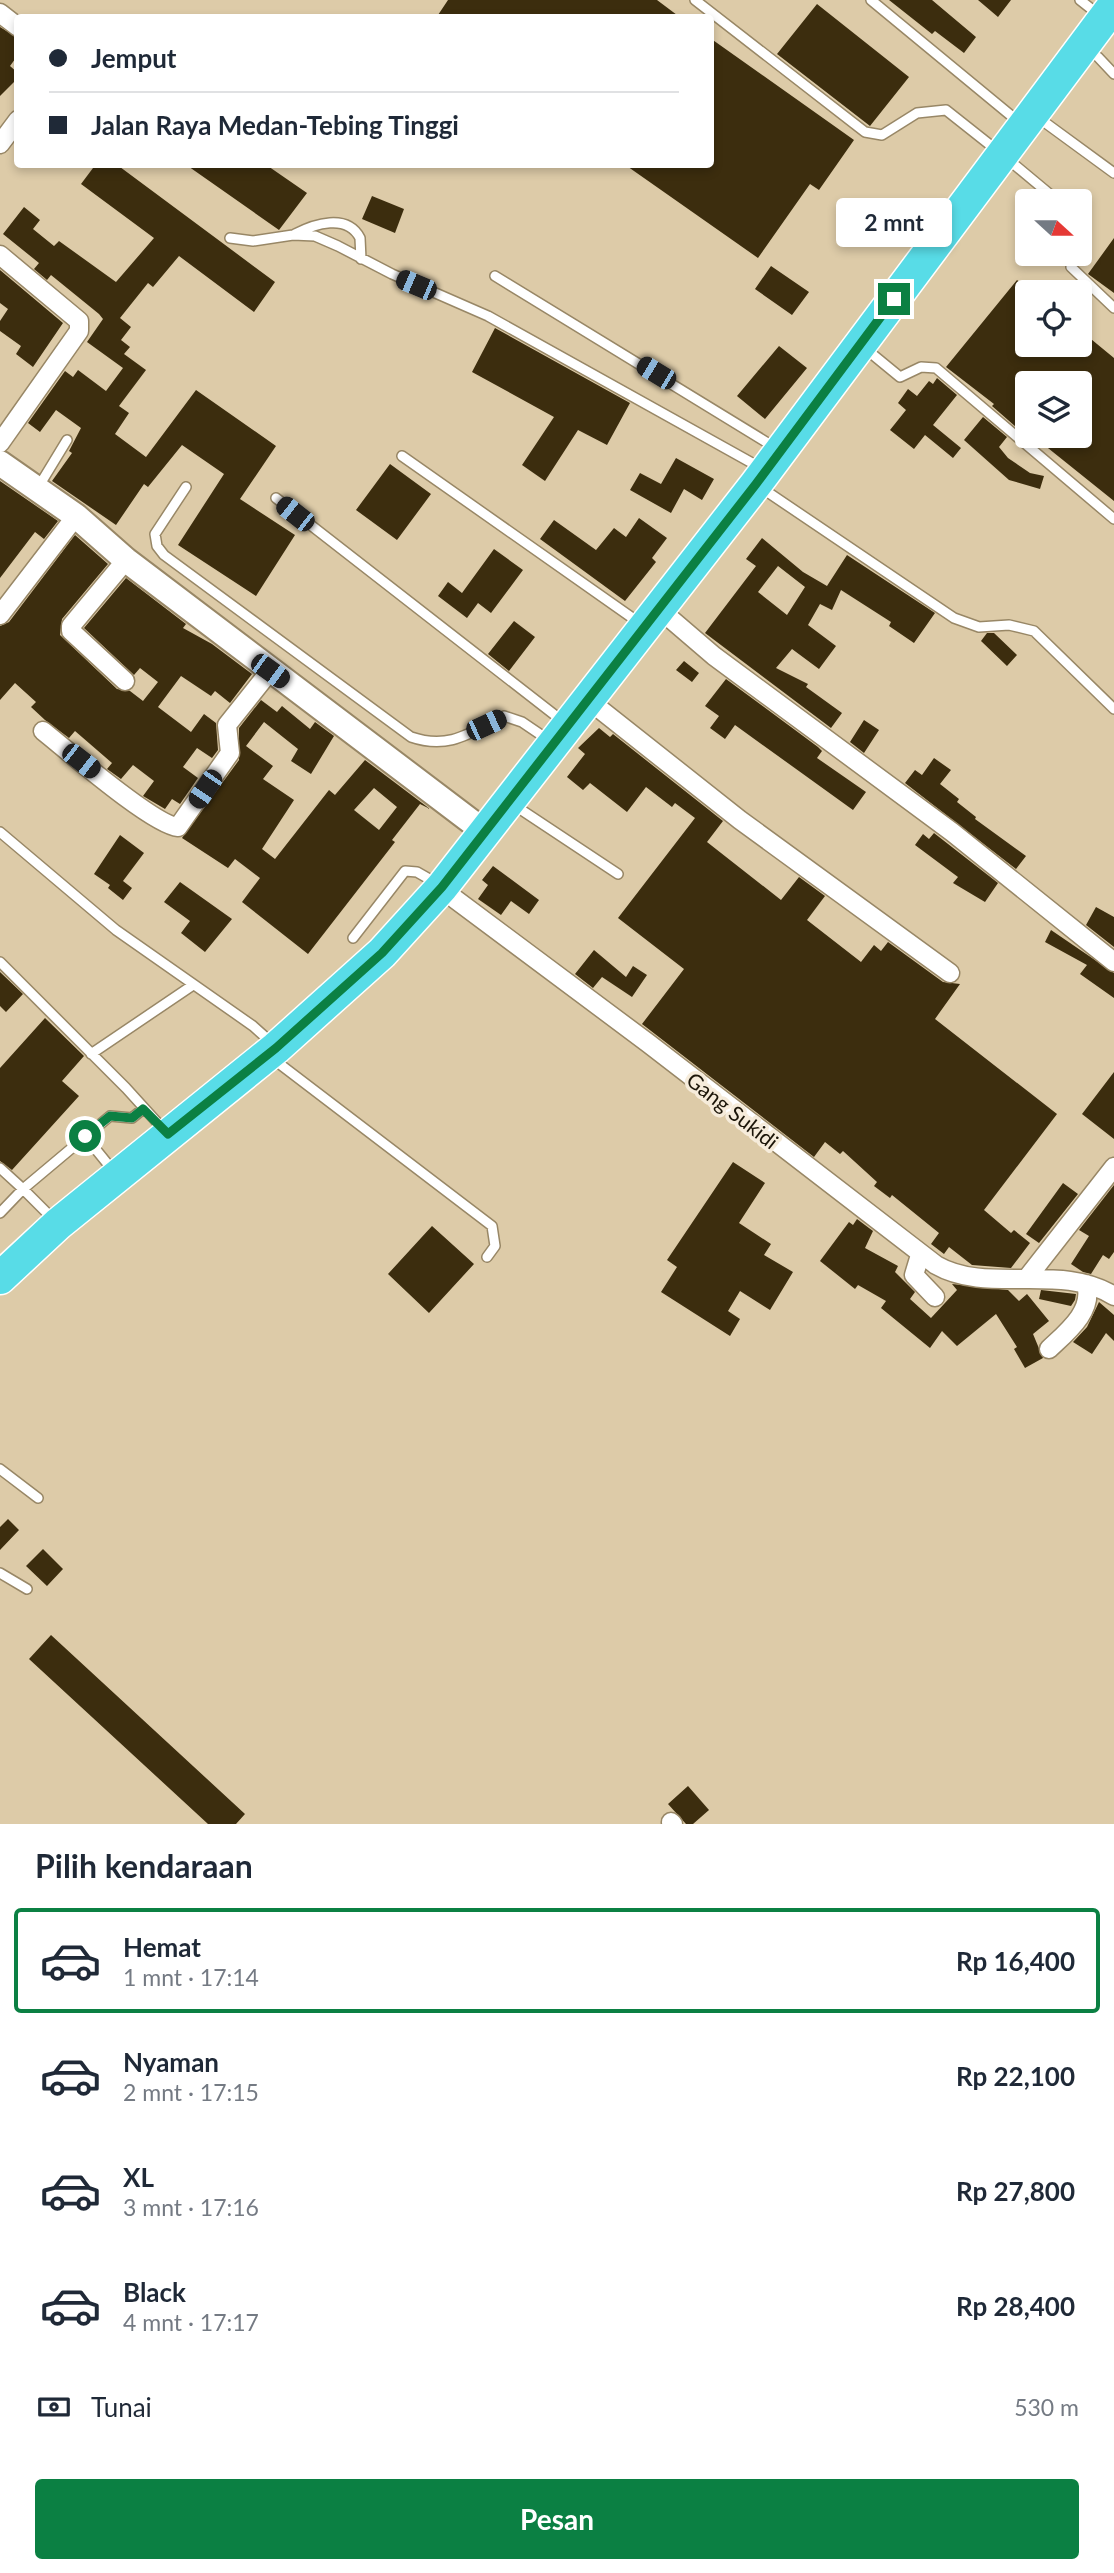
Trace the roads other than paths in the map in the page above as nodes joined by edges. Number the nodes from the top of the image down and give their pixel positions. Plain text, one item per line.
1 (695, 0) edge
2 (870, 0) edge
3 (0, 13) edge
4 (713, 14) edge
5 (714, 15) edge
6 (14, 24) edge
7 (1104, 32) edge
8 (14, 125) edge
9 (1035, 125) junction
10 (0, 144) edge
11 (1010, 160) junction
12 (1114, 173) edge
13 (1044, 189) edge
14 (293, 235) junction
15 (230, 238) dead end
16 (0, 255) edge
17 (361, 259) junction
18 (1071, 266) edge
19 (495, 276) dead end
20 (1114, 308) edge
21 (872, 354) junction
22 (67, 440) dead end
23 (0, 443) edge
24 (402, 456) dead end
25 (0, 463) edge
26 (772, 472) junction
27 (186, 487) dead end
28 (38, 488) junction
29 (276, 498) dead end
30 (76, 516) junction
31 (1114, 519) edge
32 (126, 560) junction
33 (0, 615) edge
34 (659, 624) junction
35 (270, 671) junction
36 (125, 681) dead end
37 (1114, 709) edge
38 (601, 710) junction
39 (43, 731) dead end
40 (562, 736) junction
41 (523, 811) junction
42 (0, 832) edge
43 (485, 832) junction
44 (618, 874) dead end
45 (449, 893) junction
46 (353, 938) dead end
47 (0, 962) edge
48 (1114, 962) edge
49 (950, 973) dead end
50 (193, 985) junction
51 (91, 1054) junction
52 (279, 1057) junction
53 (143, 1109) junction
54 (168, 1134) junction
55 (85, 1136) junction
56 (1114, 1167) edge
57 (0, 1168) edge
58 (118, 1176) junction
59 (23, 1189) junction
60 (0, 1213) edge
61 (58, 1224) junction
62 (920, 1255) junction
63 (487, 1256) dead end
64 (0, 1278) edge
65 (1027, 1278) junction
66 (1086, 1284) junction
67 (1114, 1296) edge
68 (935, 1297) dead end
69 (0, 1301) edge
70 (1049, 1349) dead end
71 (0, 1469) edge
72 (38, 1498) dead end
73 (0, 1573) edge
74 (27, 1589) dead end

1 - 4 lane
2 - 9 lane
3 - 6 street
5 - 11 lane
7 - 9 highway
8 - 10 street
9 - 11 highway
9 - 12 lane
11 - 13 lane
11 - 21 highway
11 - 26 highway
14 - 15 lane
14 - 17 lane
14 - 17 lane
16 - 23 street
17 - 26 lane
18 - 20 lane
19 - 26 lane
21 - 26 highway
21 - 31 lane
22 - 28 lane
24 - 34 lane
25 - 28 street
26 - 34 highway
26 - 37 lane
27 - 40 lane
28 - 30 street
29 - 40 lane
30 - 32 street
30 - 33 street
32 - 35 street
32 - 36 street
34 - 38 highway
34 - 40 highway
34 - 48 street
35 - 39 street
35 - 43 street
38 - 41 highway
38 - 49 street
40 - 43 highway
41 - 44 lane
41 - 45 highway
42 - 50 lane
43 - 45 highway
45 - 46 lane
45 - 52 highway
45 - 62 street, Gang Sukidi
47 - 51 lane
50 - 51 lane
50 - 52 lane
51 - 53 lane
52 - 54 highway
52 - 63 lane
52 - 69 highway
53 - 54 lane
53 - 55 lane
54 - 58 highway
55 - 58 lane
55 - 59 lane
56 - 65 street
57 - 59 lane
58 - 61 highway
59 - 60 lane
59 - 61 lane
61 - 64 highway
62 - 65 street, Gang Sukidi
62 - 68 street
65 - 66 street, Gang Sukidi
66 - 67 street, Gang Sukidi
66 - 70 street
71 - 72 lane
73 - 74 lane

